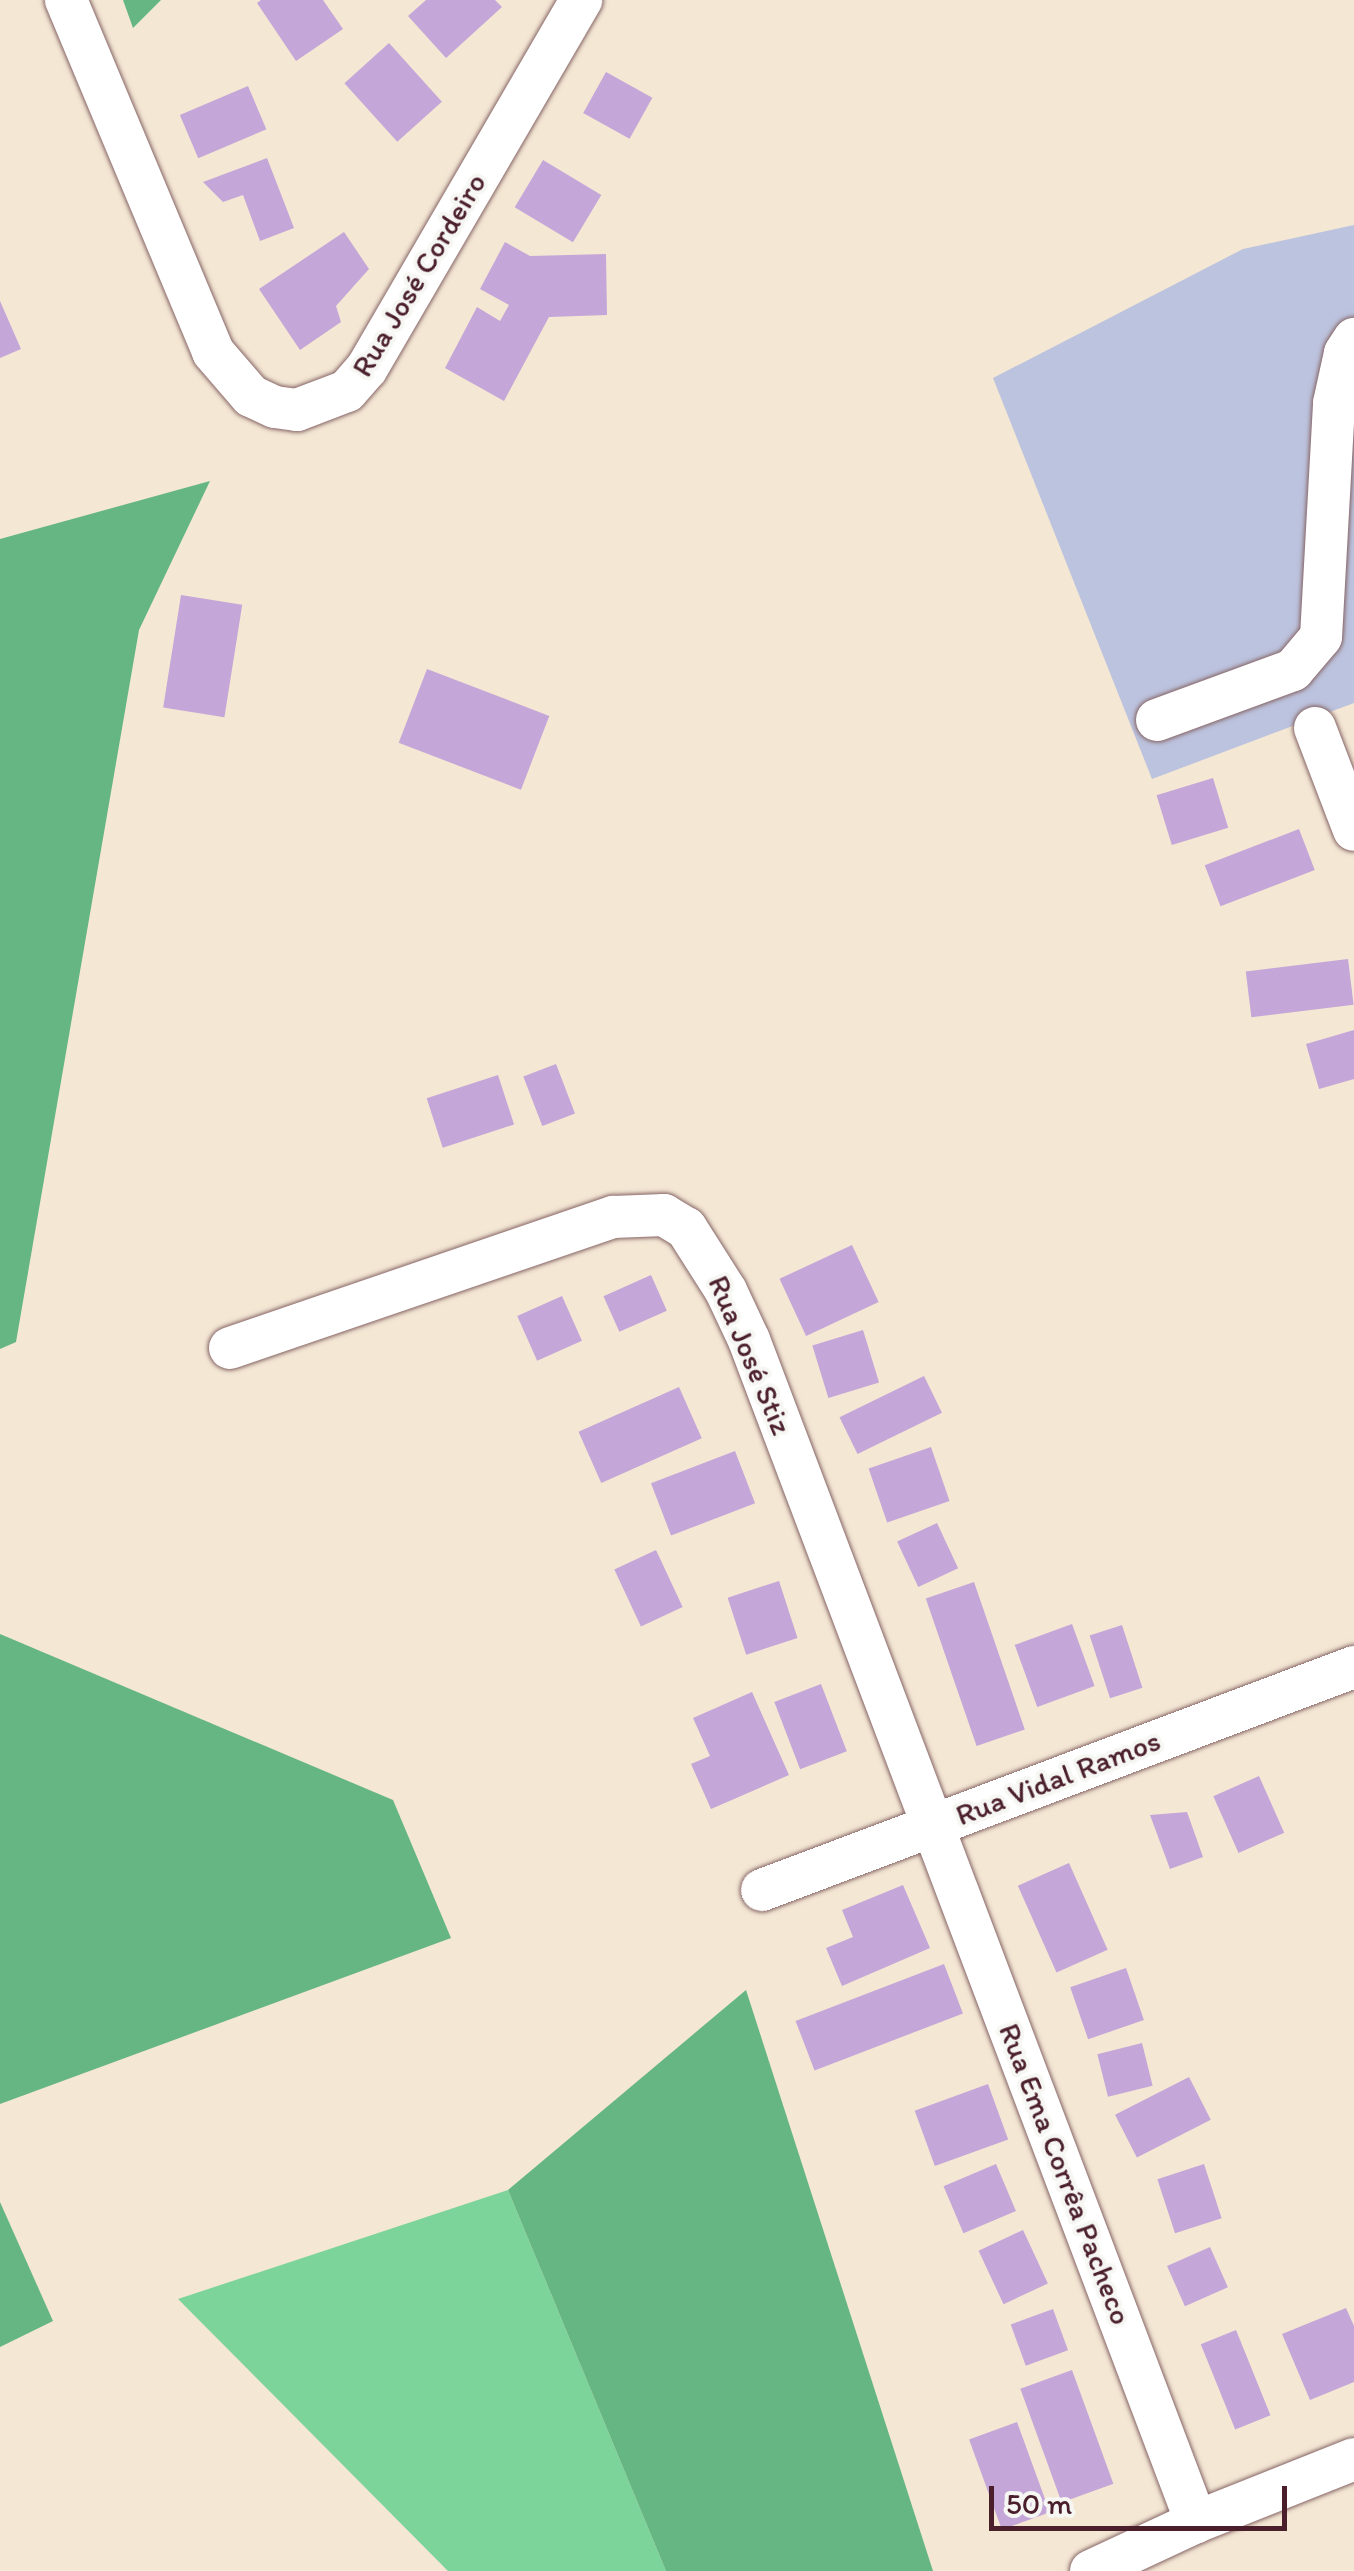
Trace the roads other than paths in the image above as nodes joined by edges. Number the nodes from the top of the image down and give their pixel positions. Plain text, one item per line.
1 (66, 0) edge
2 (580, 0) edge
3 (1354, 339) edge
4 (1157, 720) dead end
5 (1314, 728) dead end
6 (1354, 830) edge
7 (230, 1348) dead end
8 (1354, 1667) edge
9 (933, 1825) junction
10 (762, 1890) dead end
11 (1354, 2459) edge
12 (1196, 2522) junction
13 (1091, 2571) edge

1 - 2 street, Rua José Cordeiro
3 - 4 street
5 - 6 street
7 - 9 street, Rua José Stiz
8 - 9 street, Rua Vidal Ramos
9 - 10 street, Rua Vidal Ramos
9 - 12 street, Rua Ema Corrêa Pacheco
11 - 12 street
12 - 13 street

